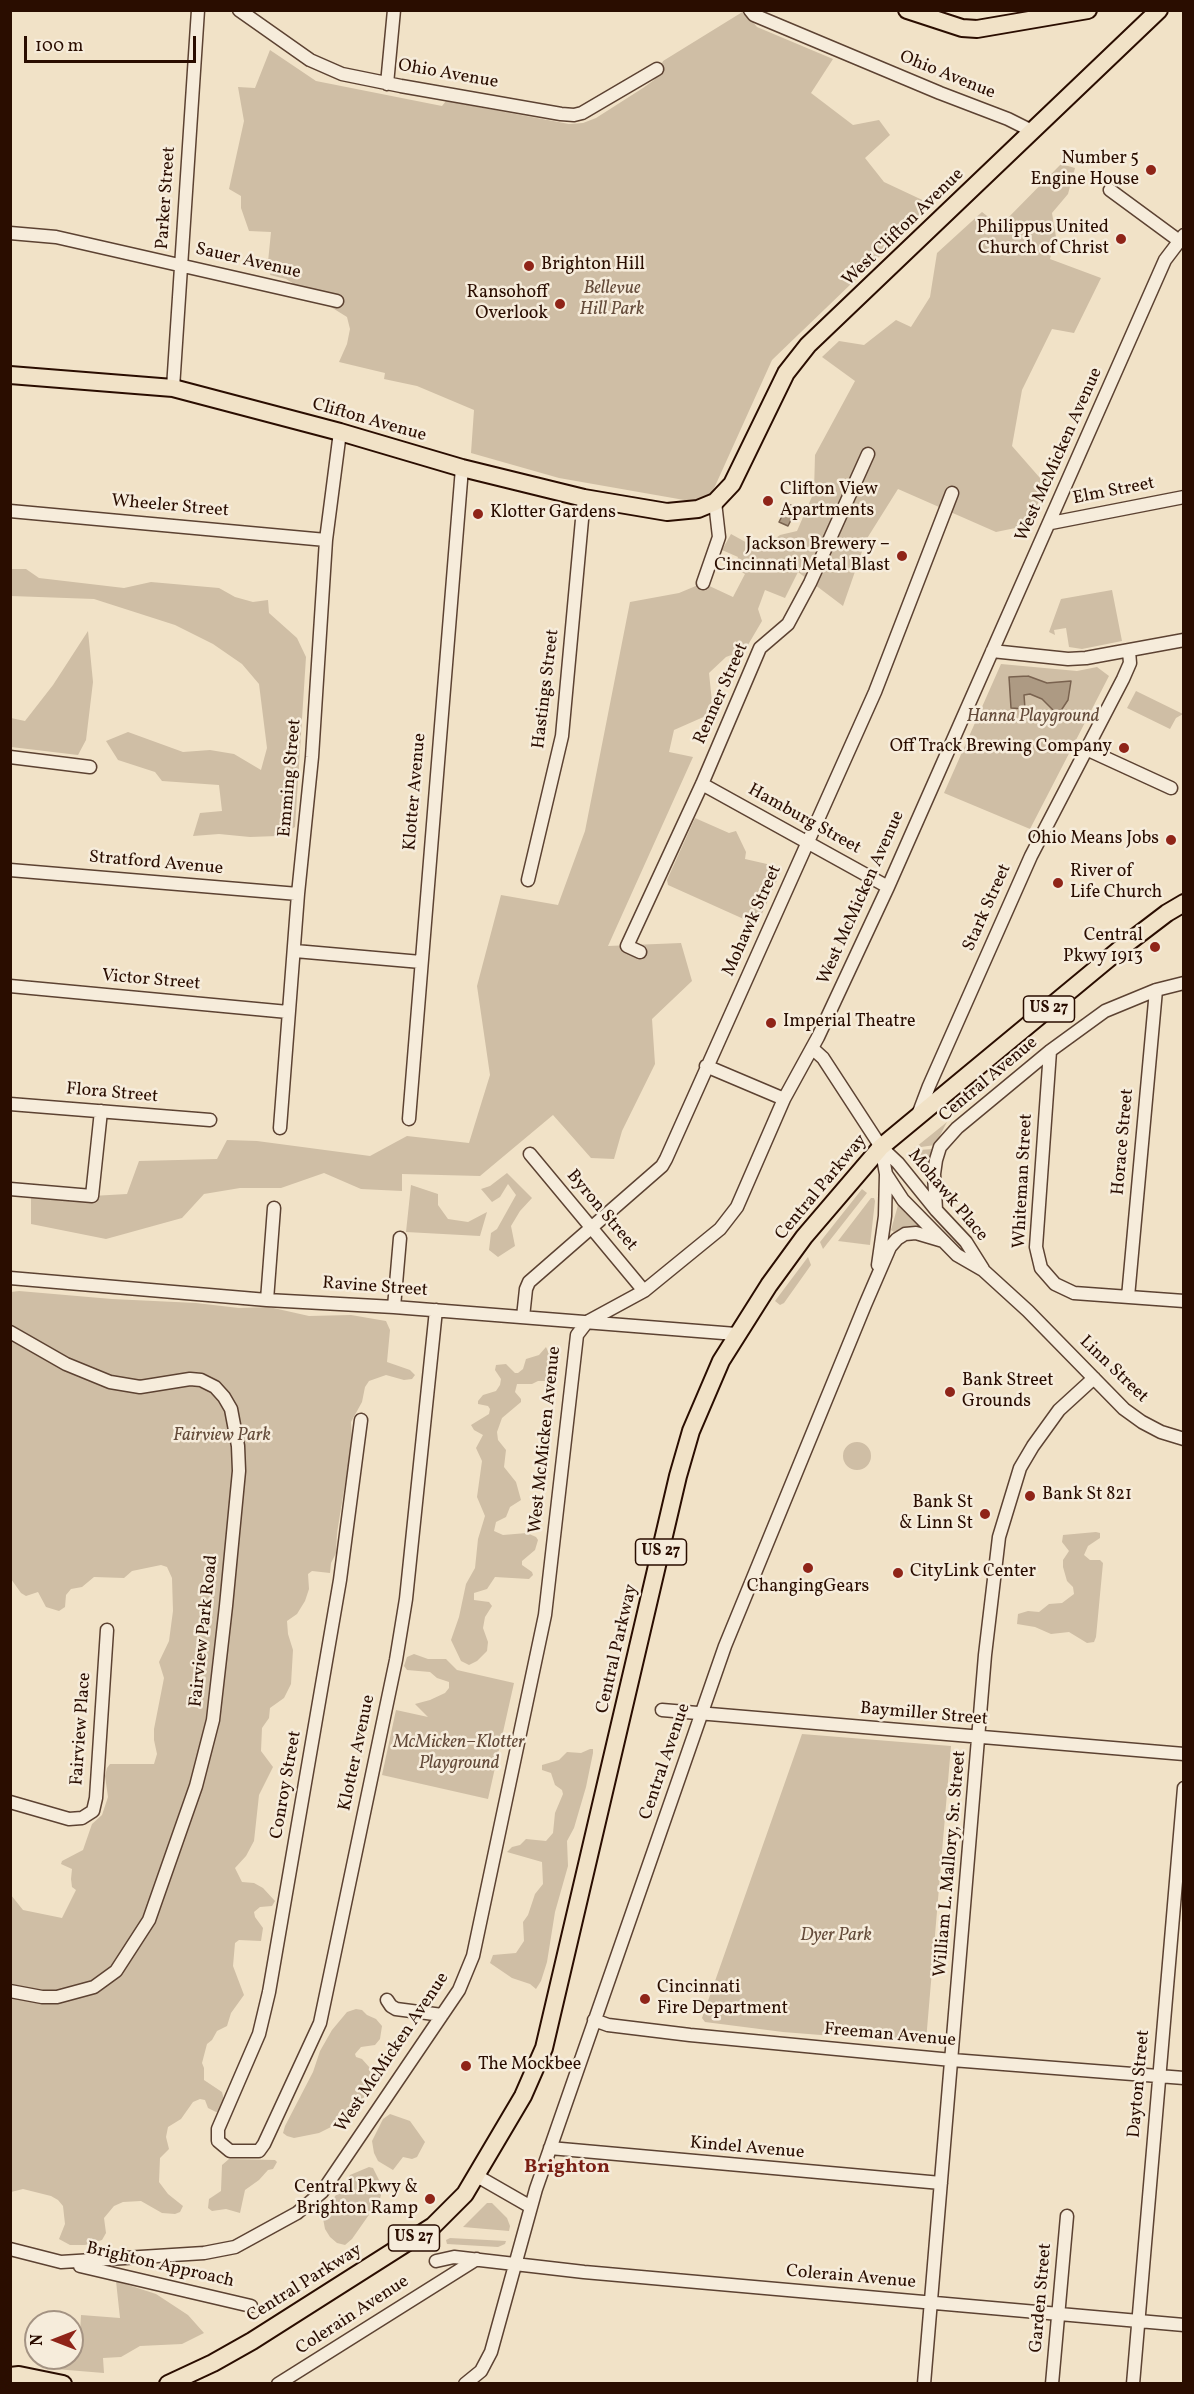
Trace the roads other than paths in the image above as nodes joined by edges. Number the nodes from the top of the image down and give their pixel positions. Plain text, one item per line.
1 (198, 10) edge
2 (239, 10) edge
3 (394, 10) edge
4 (750, 10) edge
5 (1088, 10) edge
6 (1159, 10) edge
7 (917, 12) edge
8 (252, 15) edge
9 (657, 69) dead end
10 (387, 84) junction
11 (1032, 131) junction
12 (1110, 190) dead end
13 (10, 233) edge
14 (1182, 238) edge
15 (181, 265) junction
16 (337, 300) dead end
17 (10, 375) edge
18 (173, 388) junction
19 (340, 432) junction
20 (868, 454) dead end
21 (462, 468) junction
22 (952, 493) dead end
23 (1184, 497) edge
24 (584, 498) junction
25 (715, 502) junction
26 (10, 511) edge
27 (1051, 523) junction
28 (326, 540) junction
29 (703, 583) dead end
30 (1184, 640) edge
31 (992, 651) junction
32 (1129, 651) junction
33 (1086, 749) junction
34 (10, 757) edge
35 (90, 766) dead end
36 (702, 784) junction
37 (1171, 788) dead end
38 (808, 843) junction
39 (10, 870) edge
40 (528, 880) dead end
41 (888, 887) junction
42 (298, 894) junction
43 (1184, 903) edge
44 (295, 951) junction
45 (640, 952) dead end
46 (420, 962) junction
47 (1184, 983) edge
48 (10, 986) edge
49 (1156, 990) junction
50 (288, 1012) junction
51 (812, 1048) junction
52 (1050, 1052) junction
53 (706, 1066) junction
54 (784, 1098) junction
55 (10, 1104) edge
56 (101, 1111) junction
57 (409, 1119) dead end
58 (917, 1119) junction
59 (210, 1120) dead end
60 (280, 1128) dead end
61 (881, 1147) junction
62 (530, 1154) dead end
63 (886, 1174) junction
64 (10, 1189) edge
65 (274, 1208) dead end
66 (936, 1210) junction
67 (591, 1227) junction
68 (400, 1238) dead end
69 (943, 1240) junction
70 (983, 1270) junction
71 (10, 1278) edge
72 (876, 1281) junction
73 (644, 1291) junction
74 (1128, 1297) junction
75 (267, 1300) junction
76 (1184, 1301) edge
77 (394, 1307) junction
78 (436, 1310) junction
79 (1028, 1311) joint
80 (524, 1317) junction
81 (587, 1322) junction
82 (10, 1332) edge
83 (736, 1334) junction
84 (1094, 1378) junction
85 (361, 1420) dead end
86 (1184, 1439) edge
87 (107, 1630) dead end
88 (662, 1710) dead end
89 (702, 1714) junction
90 (980, 1737) junction
91 (1184, 1754) edge
92 (1184, 1788) edge
93 (10, 1802) edge
94 (10, 1991) edge
95 (387, 2000) dead end
96 (442, 2015) junction
97 (594, 2020) junction
98 (952, 2060) junction
99 (1159, 2076) junction
100 (1184, 2079) edge
101 (223, 2147) joint
102 (550, 2148) junction
103 (477, 2176) junction
104 (941, 2182) junction
105 (531, 2207) junction
106 (1067, 2216) dead end
107 (10, 2249) edge
108 (477, 2259) junction
109 (436, 2261) dead end
110 (62, 2262) junction
111 (516, 2264) junction
112 (930, 2303) junction
113 (251, 2306) dead end
114 (1059, 2315) junction
115 (1139, 2322) junction
116 (1184, 2325) edge
117 (10, 2376) edge
118 (63, 2384) edge
119 (168, 2384) edge
120 (278, 2384) edge
121 (465, 2384) edge
122 (924, 2384) edge
123 (1053, 2384) edge
124 (1133, 2384) edge

1 - 15 street, Parker Street
2 - 8 street, Ohio Avenue
3 - 10 street
4 - 11 street, Ohio Avenue
5 - 7 main road
6 - 11 main road, West Clifton Avenue
8 - 10 street, Ohio Avenue
9 - 10 street, Ohio Avenue
11 - 25 main road, West Clifton Avenue
12 - 14 street
13 - 15 street, Sauer Avenue
14 - 27 street, West McMicken Avenue
15 - 16 street, Sauer Avenue
15 - 18 street, Parker Street
17 - 18 main road, Clifton Avenue
18 - 19 main road, Clifton Avenue
19 - 21 main road, Clifton Avenue
19 - 28 street, Emming Street
20 - 36 street, Renner Street
21 - 24 main road, Clifton Avenue
21 - 46 street, Klotter Avenue
22 - 38 street, Mohawk Street
23 - 27 street, Elm Street
24 - 25 main road, Clifton Avenue
24 - 40 street, Hastings Street
25 - 29 street
26 - 28 street, Wheeler Street
27 - 31 street, West McMicken Avenue
28 - 42 street, Emming Street
30 - 32 street
31 - 32 street
31 - 41 street, West McMicken Avenue
32 - 33 street, Stark Street
33 - 37 street
33 - 58 street, Stark Street
34 - 35 street
36 - 38 street, Hamburg Street
36 - 45 street, Renner Street
38 - 41 street, Hamburg Street
38 - 53 street, Mohawk Street
39 - 42 street, Stratford Avenue
41 - 51 street, West McMicken Avenue
42 - 44 street, Emming Street
43 - 58 main road, Central Parkway / US 27
44 - 46 street
44 - 50 street, Emming Street
46 - 57 street, Klotter Avenue
47 - 49 street, Central Avenue
48 - 50 street, Victor Street
49 - 52 street, Central Avenue
49 - 74 street, Horace Street
50 - 60 street, Emming Street
51 - 54 street, West McMicken Avenue
51 - 61 street, Mohawk Place
52 - 66 street, Central Avenue
52 - 74 street, Whiteman Street
53 - 54 street
53 - 67 street, Mohawk Street
54 - 73 street, West McMicken Avenue
55 - 56 street, Flora Street
56 - 59 street, Flora Street
56 - 64 street
58 - 61 main road, Central Parkway / US 27
61 - 63 street, Mohawk Place
61 - 66 street, Mohawk Place
61 - 83 main road, Central Parkway / US 27
62 - 67 street, Byron Street
63 - 69 street, Mohawk Place
63 - 72 street, Central Avenue
65 - 75 street
66 - 70 street, Mohawk Place
67 - 73 street, Byron Street
67 - 80 street, Mohawk Street
68 - 77 street
69 - 70 street, Mohawk Place
69 - 72 street, Central Avenue
70 - 79 street, Mohawk Place
71 - 75 street, Ravine Street
72 - 89 street, Central Avenue
73 - 81 street, West McMicken Avenue
74 - 76 street, Whiteman Street
75 - 77 street, Ravine Street
77 - 78 street, Ravine Street
78 - 80 street, Ravine Street
78 - 101 street, Klotter Avenue
79 - 84 street, Linn Street
80 - 81 street, Ravine Street
81 - 83 street, Ravine Street
81 - 96 street, West McMicken Avenue
82 - 94 street, Fairview Park Road
83 - 103 main road, Central Parkway / US 27
84 - 86 street, Linn Street
84 - 90 street, William L. Mallory, Sr. Street
85 - 101 street, Conroy Street
87 - 93 street, Fairview Place
88 - 89 street, Baymiller Street
89 - 90 street, Baymiller Street
89 - 97 street, Central Avenue
90 - 91 street, Baymiller Street
90 - 98 street, William L. Mallory, Sr. Street
92 - 99 street, Dayton Street
95 - 96 street
96 - 110 street, West McMicken Avenue
97 - 98 street, Freeman Avenue
97 - 102 street, Central Avenue
98 - 99 street, Freeman Avenue
98 - 104 street, William L. Mallory, Sr. Street
99 - 100 street, Freeman Avenue
99 - 115 street, Dayton Street
102 - 104 street, Kindel Avenue
102 - 105 street, Central Avenue
103 - 105 street
103 - 119 main road, Central Parkway / US 27
104 - 112 street, William L. Mallory, Sr. Street
105 - 111 street, Central Avenue
106 - 114 street, Garden Street
107 - 110 street, West McMicken Avenue
108 - 109 street
108 - 111 street
108 - 120 street, Colerain Avenue
110 - 113 street, Brighton Approach
111 - 112 street, Colerain Avenue
111 - 121 street, Central Avenue
112 - 114 street, Colerain Avenue
112 - 122 street, William L. Mallory, Sr. Street
114 - 115 street, Colerain Avenue
114 - 123 street, Garden Street
115 - 116 street, Colerain Avenue
115 - 124 street, Dayton Street
117 - 118 main road

